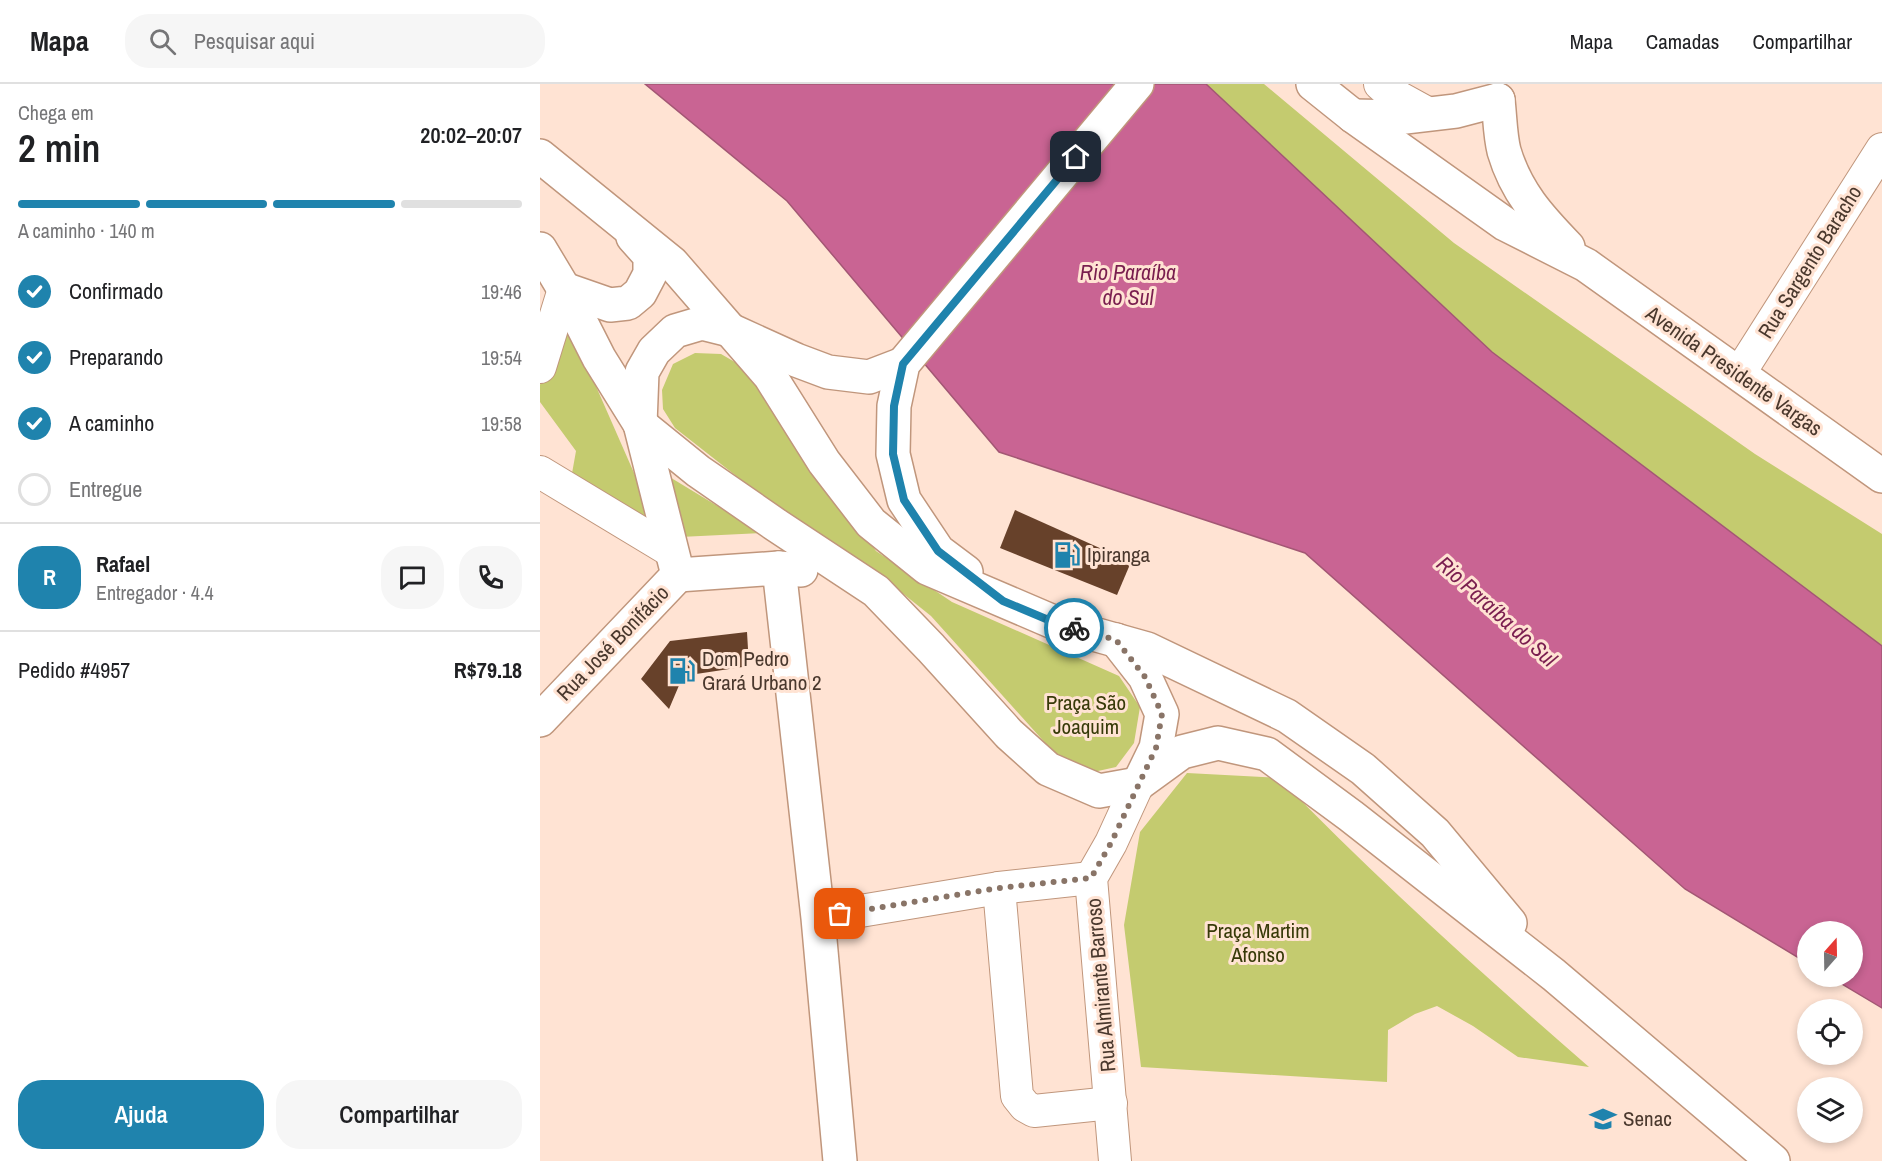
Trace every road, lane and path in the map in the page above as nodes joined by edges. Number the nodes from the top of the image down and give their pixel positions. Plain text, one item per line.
1 (1137, 84) edge
2 (1313, 84) edge
3 (1380, 84) edge
4 (1505, 92) edge
5 (1429, 114) junction
6 (1353, 116) junction
7 (1882, 149) edge
8 (540, 156) edge
9 (603, 206) junction
10 (540, 249) edge
11 (1586, 265) junction
12 (564, 289) junction
13 (730, 330) junction
14 (906, 360) junction
15 (540, 367) edge
16 (1739, 374) junction
17 (640, 423) junction
18 (540, 472) edge
19 (1882, 476) edge
20 (674, 563) junction
21 (779, 568) junction
22 (850, 574) junction
23 (1003, 601) junction
24 (1116, 640) junction
25 (540, 720) edge
26 (1138, 784) junction
27 (1091, 878) junction
28 (999, 888) junction
29 (818, 918) junction
30 (1554, 975) junction
31 (1111, 1103) junction
32 (840, 1161) edge
33 (1115, 1161) edge
34 (1773, 1161) edge

1 - 14 street
2 - 6 street, Avenida Presidente Vargas
3 - 5 street
4 - 5 street
4 - 11 street, Avenida Presidente Vargas
5 - 6 street
6 - 11 street, Avenida Presidente Vargas
7 - 16 street, Rua Sargento Baracho
8 - 9 street
9 - 12 street
9 - 13 street
10 - 12 street
11 - 16 street, Avenida Presidente Vargas
12 - 15 street
12 - 17 street
13 - 14 street
13 - 17 street
13 - 23 street
14 - 23 street
16 - 19 street, Avenida Presidente Vargas
17 - 20 street
17 - 22 street
18 - 20 street
20 - 21 street
20 - 25 street, Rua José Bonifácio
21 - 22 street
21 - 29 street
22 - 26 street
23 - 24 street
24 - 26 street
24 - 30 street
26 - 27 street, Rua Almirante Barroso
26 - 30 street
27 - 28 street
27 - 31 street, Rua Almirante Barroso
28 - 29 street
28 - 31 street
29 - 32 street
30 - 34 street
31 - 33 street, Rua Almirante Barroso

